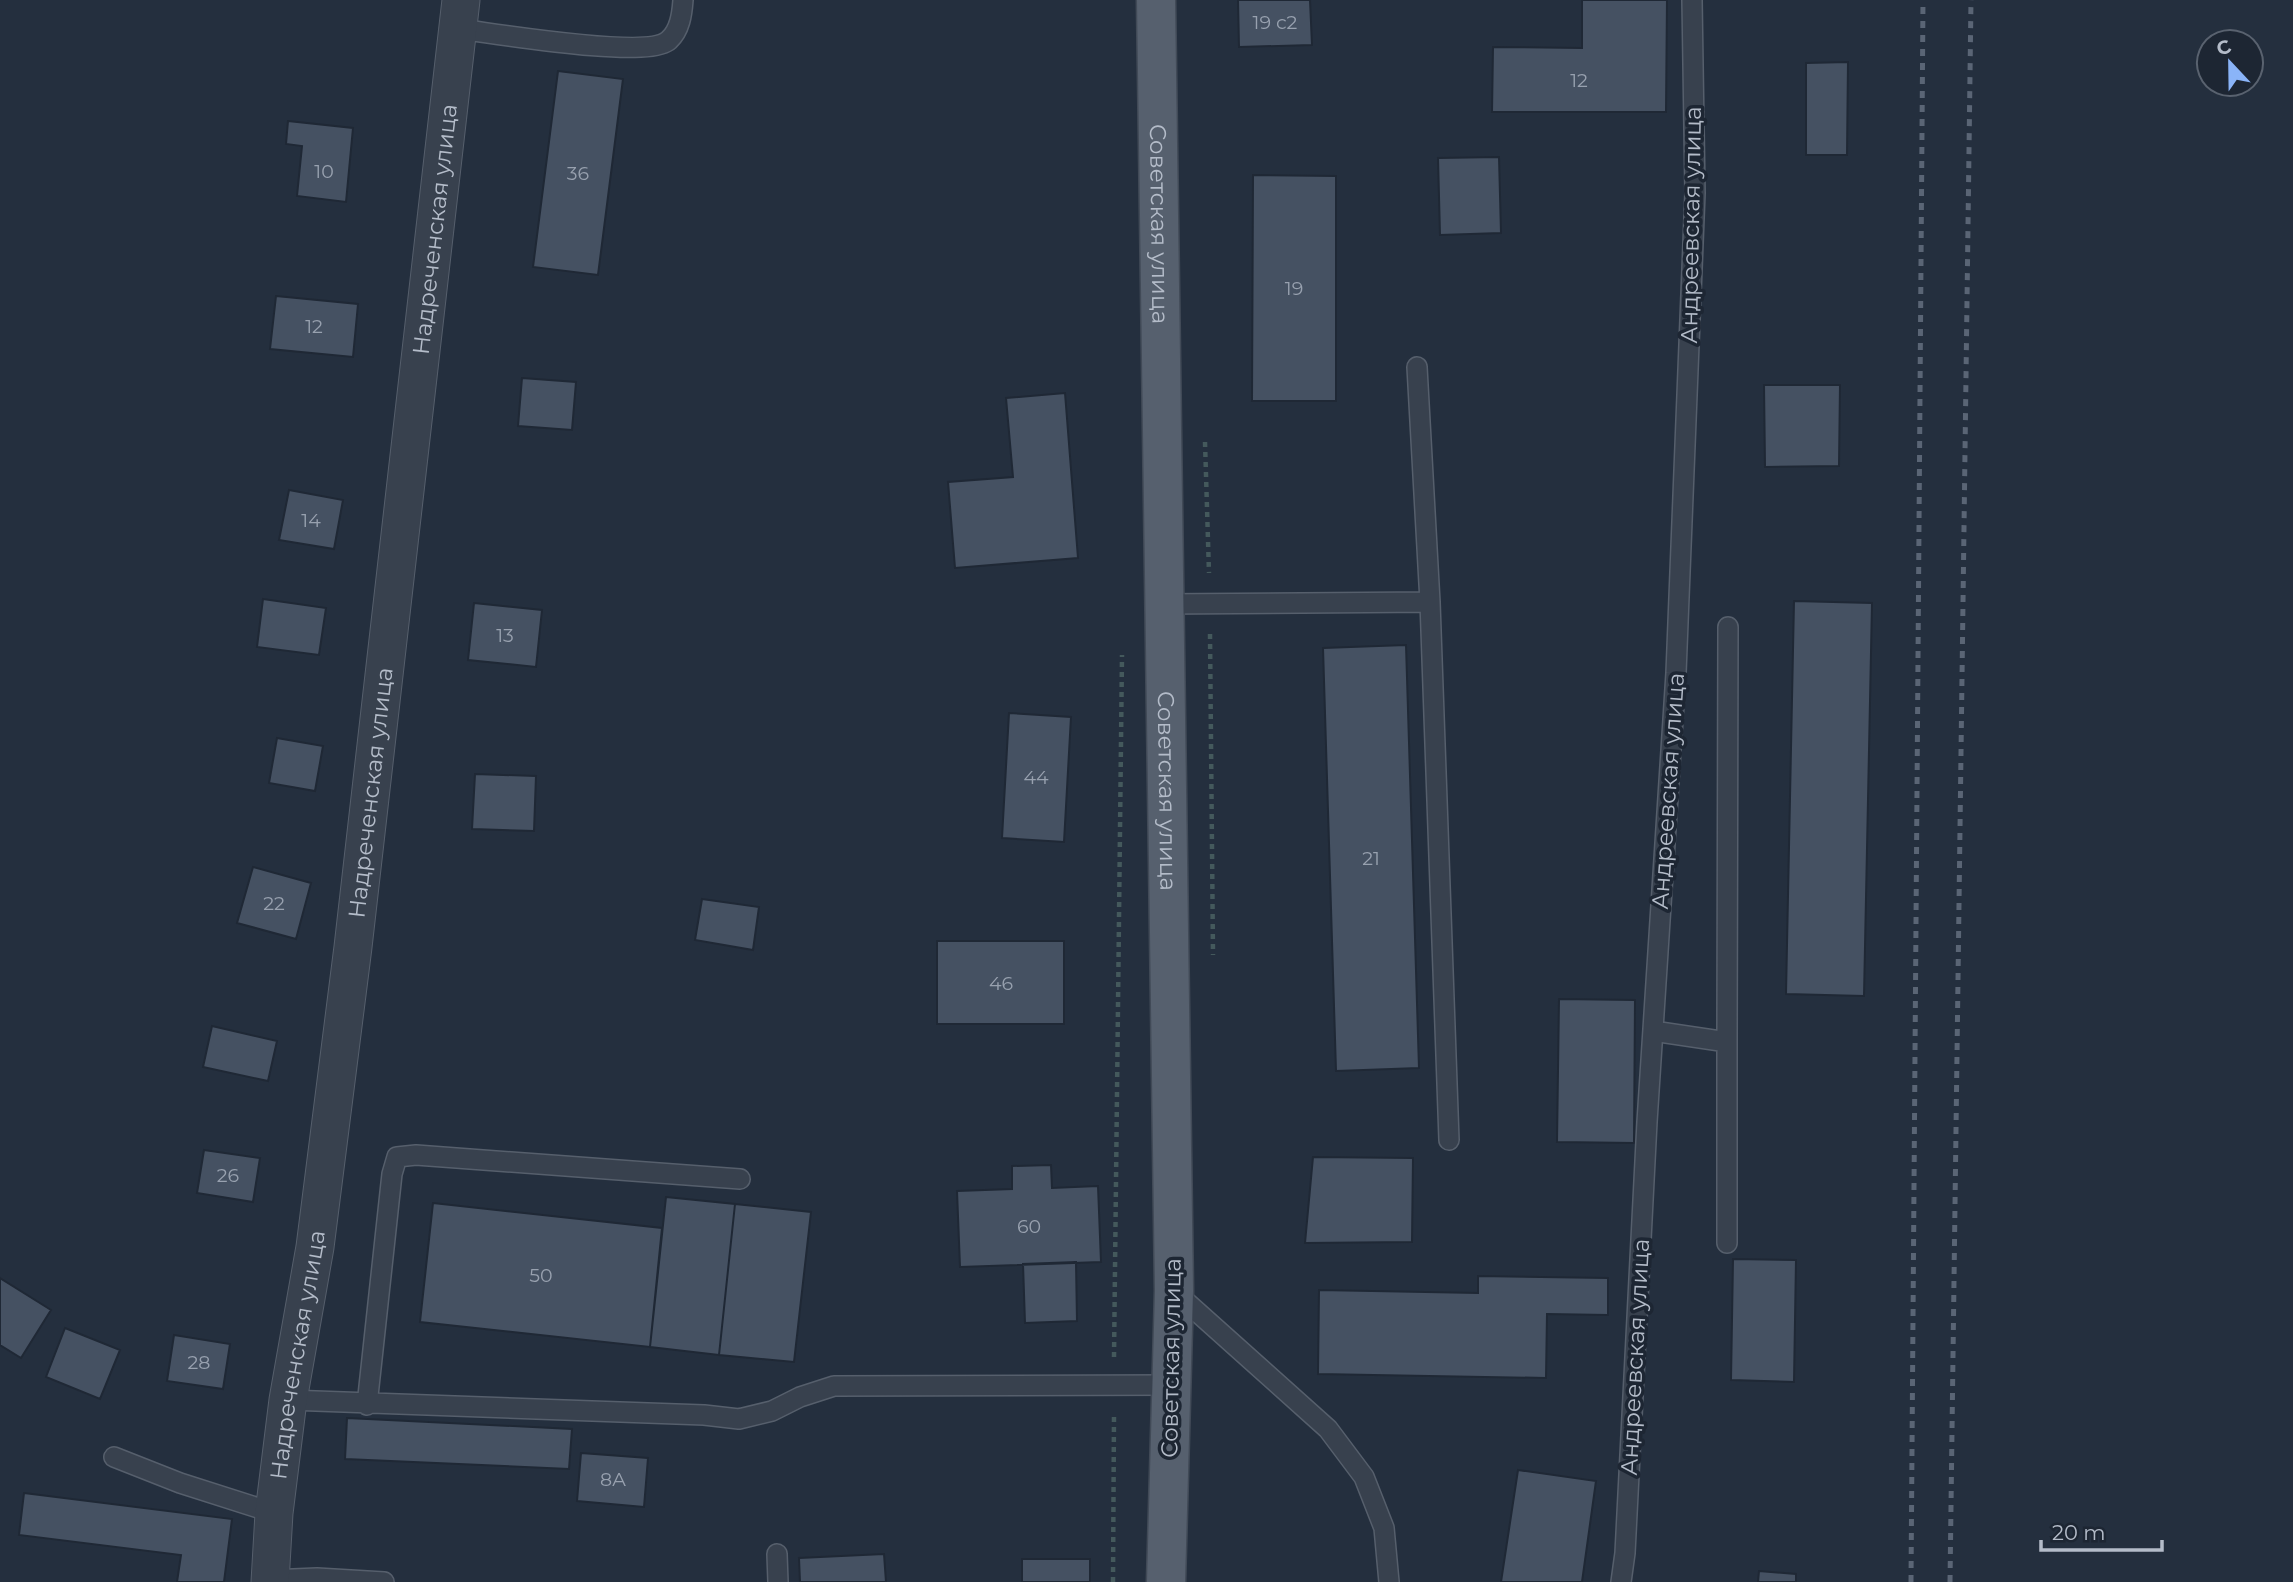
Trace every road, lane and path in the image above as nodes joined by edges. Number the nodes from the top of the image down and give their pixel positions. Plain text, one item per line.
1 (683, 0) edge
2 (1156, 0) edge
3 (1692, 0) edge
4 (460, 15) edge
5 (1417, 367) dead end
6 (1430, 602) junction
7 (1164, 604) junction
8 (1728, 627) dead end
9 (1122, 649) dead end
10 (1653, 1031) junction
11 (1727, 1042) junction
12 (1449, 1140) dead end
13 (740, 1179) dead end
14 (1727, 1243) dead end
15 (1174, 1291) junction
16 (1114, 1385) junction
17 (1170, 1385) junction
18 (288, 1400) junction
19 (368, 1405) junction
20 (114, 1457) dead end
21 (274, 1513) junction
22 (777, 1554) dead end
23 (270, 1581) edge
24 (384, 1582) edge
25 (778, 1582) edge
26 (1113, 1582) edge
27 (1167, 1582) edge
28 (1389, 1582) edge
29 (1622, 1582) edge

1 - 4 lane
2 - 7 main road, Советская улица
3 - 10 lane, Андреевская улица
4 - 18 street, Надреченская улица
5 - 6 lane
6 - 7 lane
6 - 12 lane
7 - 15 main road, Советская улица
8 - 11 lane
9 - 16 path
10 - 11 lane
10 - 29 lane, Андреевская улица
11 - 14 lane
13 - 19 lane
15 - 17 main road, Советская улица
15 - 28 lane
16 - 17 lane
16 - 19 lane
16 - 26 path
17 - 27 main road, Советская улица
18 - 19 lane
18 - 21 street, Надреченская улица
20 - 21 lane
21 - 23 street, Надреченская улица
22 - 25 lane
23 - 24 lane

